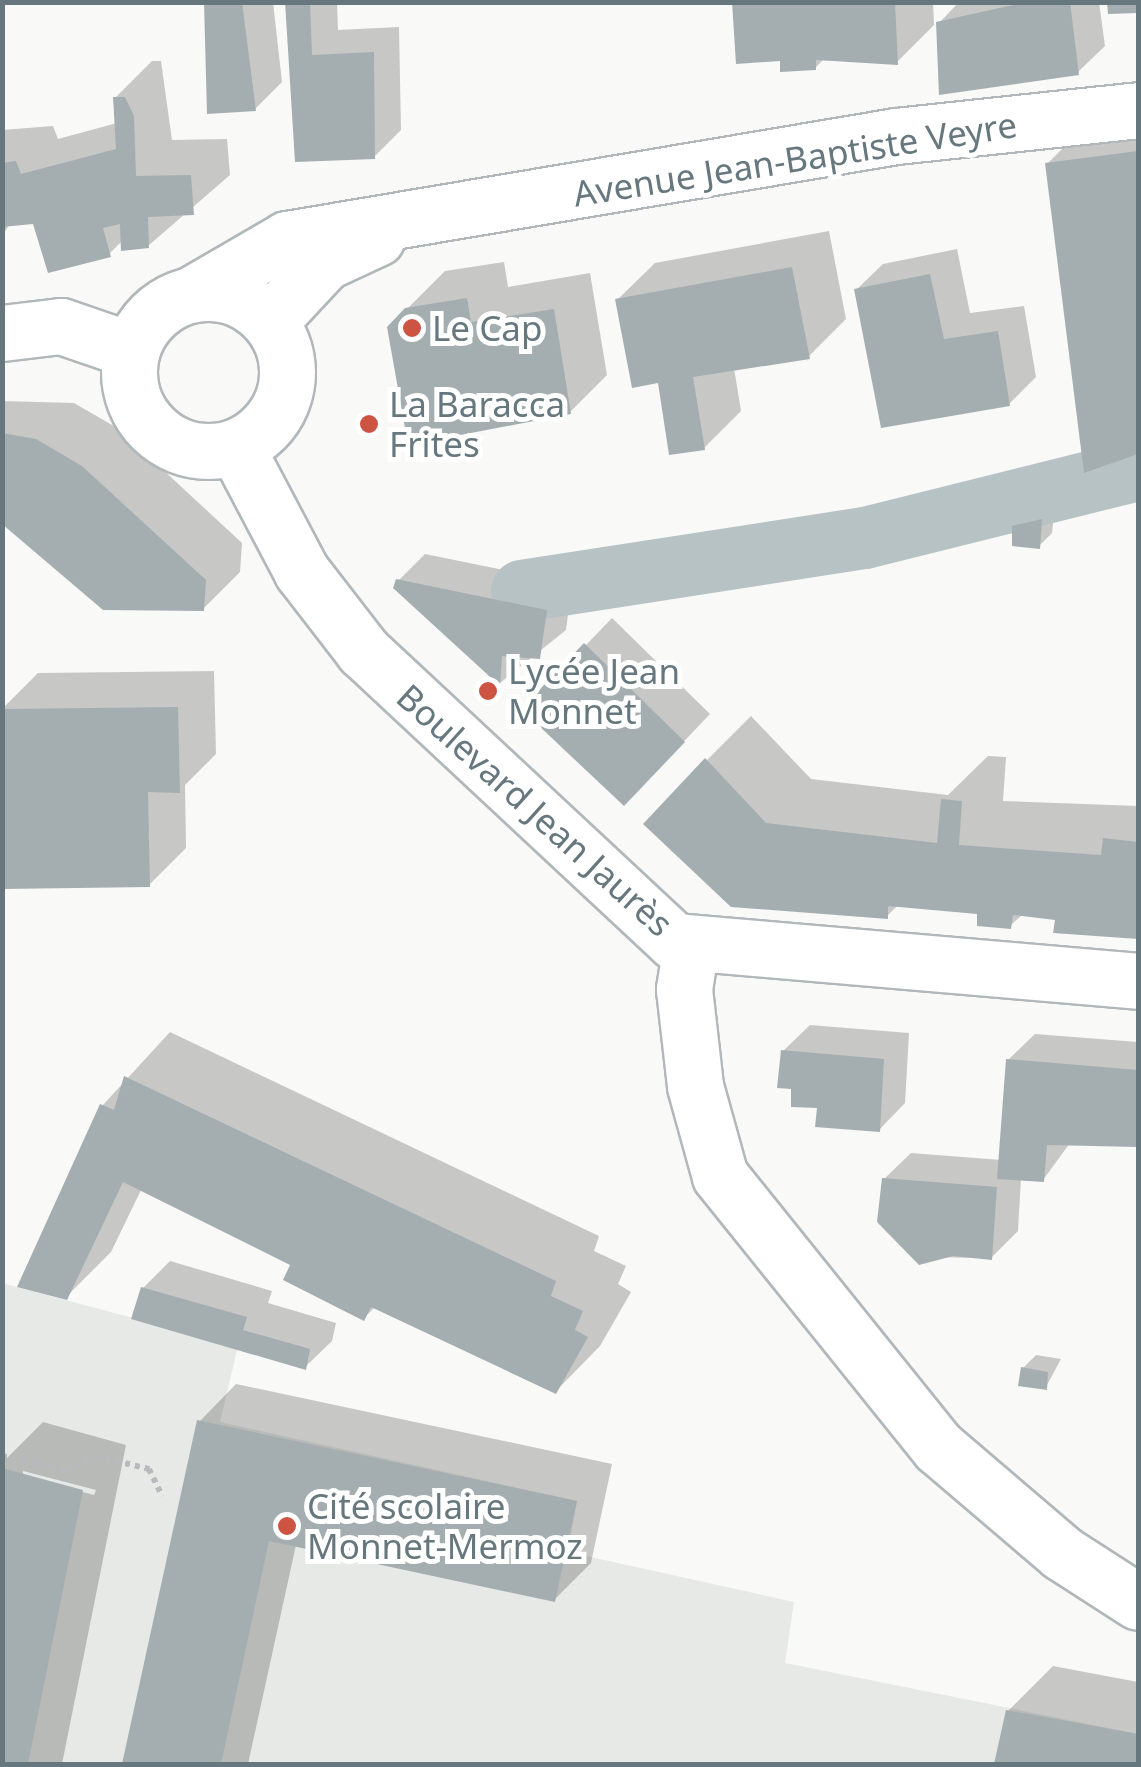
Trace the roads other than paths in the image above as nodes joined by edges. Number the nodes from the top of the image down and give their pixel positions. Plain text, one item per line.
1 (1138, 110) edge
2 (473, 211) junction
3 (194, 293) junction
4 (270, 321) junction
5 (2, 333) edge
6 (131, 350) junction
7 (236, 447) junction
8 (691, 944) junction
9 (1138, 982) edge
10 (1138, 1602) edge

1 - 2 main road, Avenue Jean-Baptiste Veyre
2 - 3 main road, Avenue Jean-Baptiste Veyre
2 - 4 main road, Avenue Jean-Baptiste Veyre
3 - 4 main road
3 - 6 main road
4 - 7 main road
5 - 6 main road
6 - 7 main road
7 - 8 main road, Boulevard Jean Jaurès
8 - 9 main road, Boulevard Jean Jaurès
8 - 10 main road

